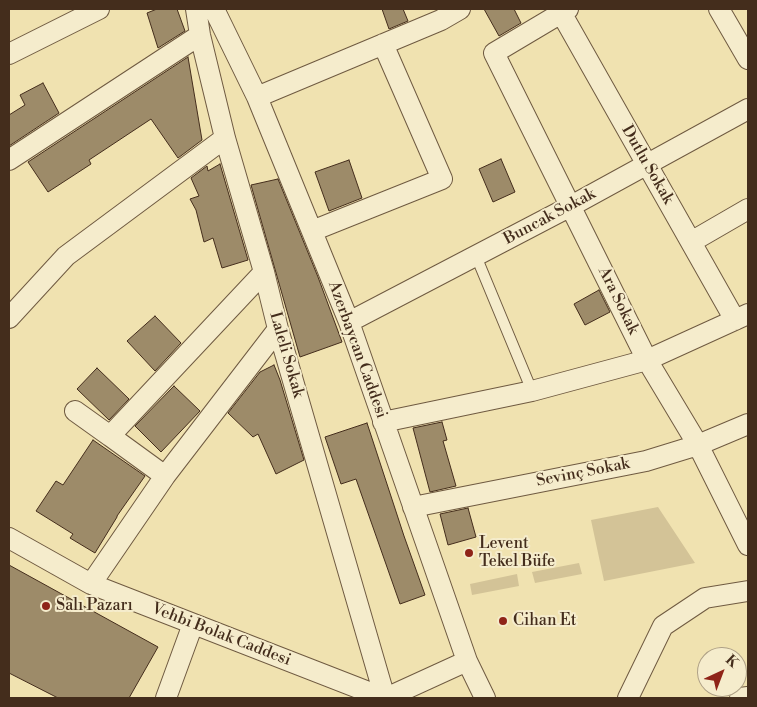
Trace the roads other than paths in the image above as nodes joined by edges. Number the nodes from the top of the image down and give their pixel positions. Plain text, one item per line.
1 (99, 9) edge
2 (196, 9) edge
3 (214, 9) edge
4 (460, 9) edge
5 (719, 9) edge
6 (563, 10) edge
7 (64, 16) edge
8 (200, 35) junction
9 (383, 44) junction
10 (746, 51) edge
11 (9, 54) edge
12 (257, 97) junction
13 (748, 109) edge
14 (225, 138) junction
15 (9, 160) edge
16 (647, 165) junction
17 (571, 206) junction
18 (748, 209) edge
19 (312, 231) junction
20 (691, 242) junction
21 (476, 256) junction
22 (264, 272) junction
23 (742, 317) edge
24 (9, 318) edge
25 (350, 322) junction
26 (278, 329) junction
27 (647, 360) junction
28 (532, 391) junction
29 (75, 411) dead end
30 (383, 422) junction
31 (748, 424) edge
32 (110, 436) junction
33 (698, 445) junction
34 (165, 476) junction
35 (413, 507) junction
36 (741, 514) edge
37 (9, 538) edge
38 (748, 545) edge
39 (91, 584) junction
40 (748, 591) edge
41 (193, 624) junction
42 (467, 661) junction
43 (748, 697) edge
44 (166, 698) edge
45 (385, 698) edge
46 (485, 698) edge
47 (628, 698) edge
48 (740, 698) edge

1 - 7 street
2 - 8 street, Laleli Sokak
3 - 12 street, Azerbaycan Caddesi
4 - 9 street
5 - 10 street
6 - 16 street, Dutlu Sokak
6 - 17 street, Ara Sokak
7 - 11 street
8 - 14 street, Laleli Sokak
8 - 15 street
9 - 12 street
9 - 19 street
12 - 19 street, Azerbaycan Caddesi
13 - 16 street, Buncak Sokak
14 - 22 street, Laleli Sokak
14 - 24 street
16 - 17 street, Buncak Sokak
16 - 20 street, Dutlu Sokak
17 - 21 street, Buncak Sokak
17 - 27 street, Ara Sokak
18 - 20 street
19 - 25 street, Azerbaycan Caddesi
20 - 23 street, Dutlu Sokak
21 - 25 street, Buncak Sokak
21 - 28 lane
22 - 26 street, Laleli Sokak
22 - 32 street
23 - 27 street
25 - 30 street, Azerbaycan Caddesi
26 - 34 street
26 - 45 street, Laleli Sokak
27 - 28 street
27 - 33 street, Ara Sokak
28 - 30 street
29 - 32 street
30 - 35 street, Azerbaycan Caddesi
31 - 33 street, Sevinç Sokak
32 - 34 street
33 - 35 street, Sevinç Sokak
33 - 36 street, Ara Sokak
34 - 39 street
35 - 42 street, Azerbaycan Caddesi
36 - 38 street, Ara Sokak
37 - 39 street, Vehbi Bolak Caddesi
39 - 41 street, Vehbi Bolak Caddesi
40 - 47 street
41 - 44 street
41 - 45 street, Vehbi Bolak Caddesi
42 - 45 street
42 - 46 street, Azerbaycan Caddesi
43 - 48 street

